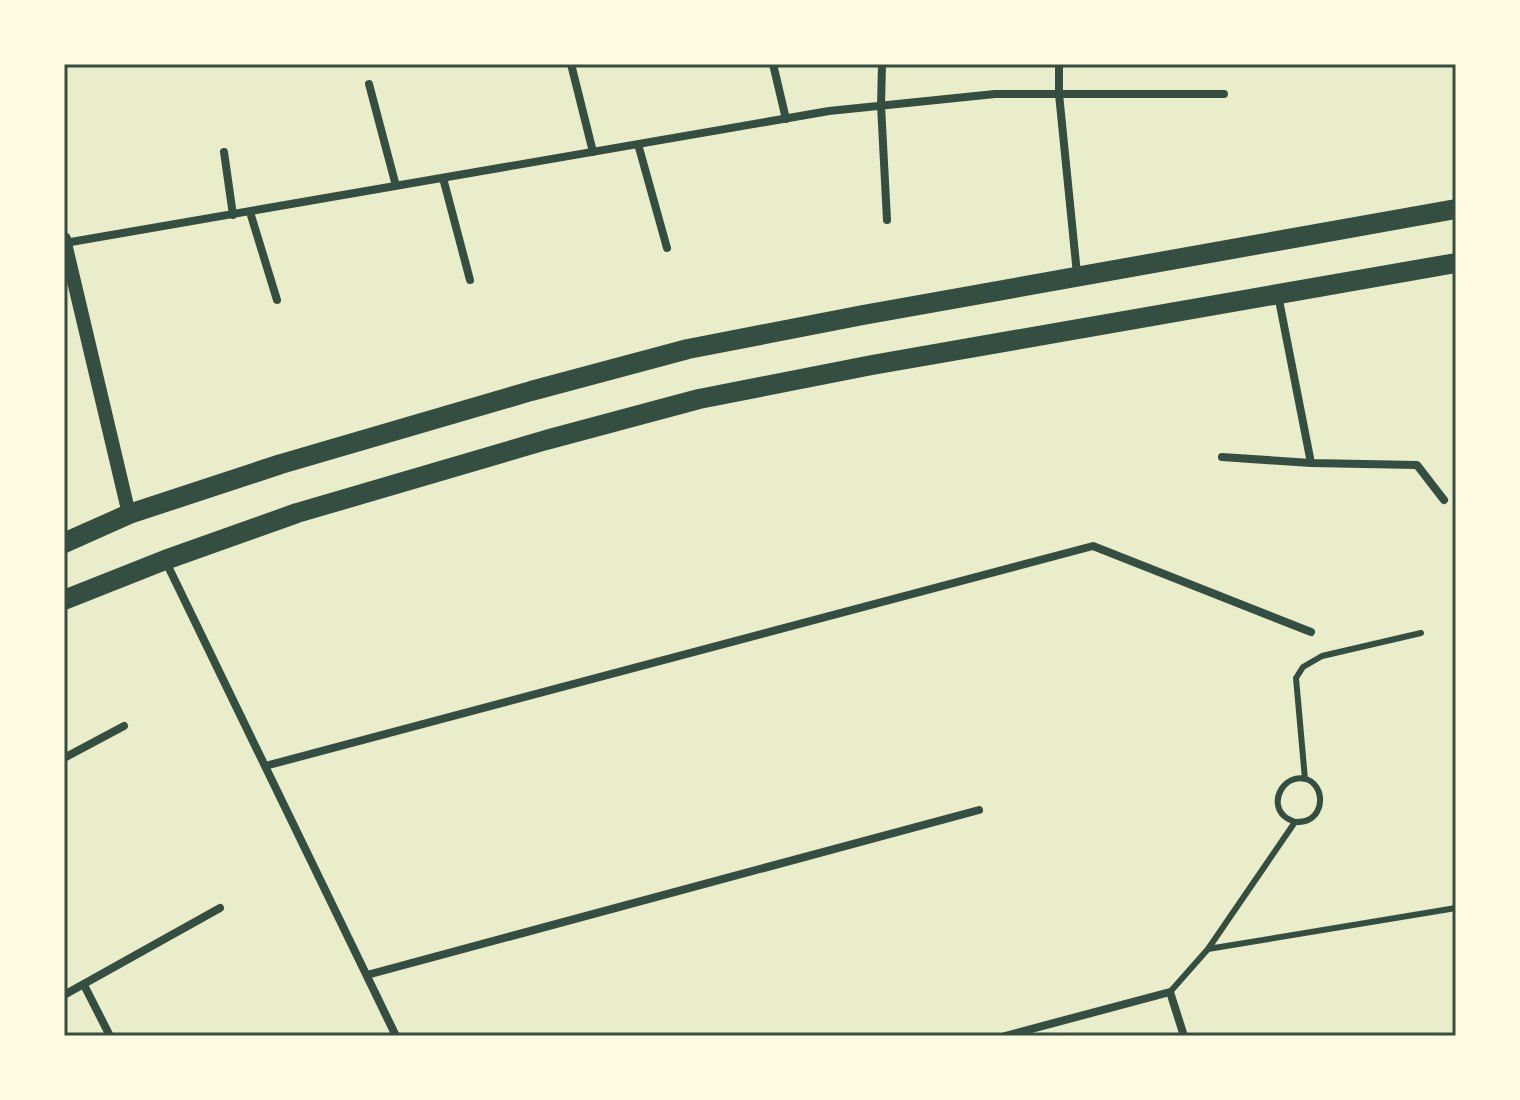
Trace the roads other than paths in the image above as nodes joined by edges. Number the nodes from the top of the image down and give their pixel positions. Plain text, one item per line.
1 (571, 64) edge
2 (773, 64) edge
3 (882, 64) edge
4 (1059, 64) edge
5 (369, 84) dead end
6 (1059, 94) junction
7 (1224, 94) dead end
8 (881, 105) junction
9 (786, 119) junction
10 (638, 144) junction
11 (224, 152) dead end
12 (593, 152) junction
13 (443, 178) junction
14 (396, 186) junction
15 (1456, 209) edge
16 (250, 212) junction
17 (233, 215) junction
18 (887, 220) dead end
19 (64, 241) edge
20 (667, 248) dead end
21 (1456, 263) edge
22 (1077, 277) junction
23 (470, 280) dead end
24 (1278, 294) junction
25 (277, 300) dead end
26 (1222, 457) dead end
27 (1311, 463) junction
28 (1444, 500) dead end
29 (129, 514) junction
30 (64, 543) edge
31 (165, 560) junction
32 (64, 600) edge
33 (1311, 632) dead end
34 (1421, 633) dead end
35 (124, 726) dead end
36 (64, 758) edge
37 (265, 766) junction
38 (1305, 779) junction
39 (979, 810) dead end
40 (1295, 822) junction
41 (220, 908) dead end
42 (1456, 908) edge
43 (1208, 949) junction
44 (367, 975) junction
45 (84, 985) junction
46 (1170, 992) junction
47 (64, 995) edge
48 (110, 1036) edge
49 (396, 1036) edge
50 (1005, 1036) edge
51 (1184, 1036) edge

1 - 12 street
2 - 9 street
3 - 8 street
4 - 6 street
5 - 14 street
6 - 7 street
6 - 8 street
6 - 22 street
8 - 9 street
8 - 18 street
9 - 10 street
10 - 12 street
10 - 20 street
11 - 17 street
12 - 13 street
13 - 14 street
13 - 23 street
14 - 16 street
15 - 22 main road
16 - 17 street
16 - 25 street
17 - 19 street
19 - 29 street
21 - 24 main road
22 - 29 main road
24 - 27 street
24 - 31 main road
26 - 27 street
27 - 28 street
29 - 30 main road
31 - 32 main road
31 - 37 street
33 - 37 street
34 - 38 lane
35 - 36 street
37 - 44 street
38 - 40 lane
38 - 40 lane
39 - 44 street
40 - 43 lane
41 - 45 street
42 - 43 lane
43 - 46 lane
44 - 49 street
45 - 47 street
45 - 48 street
46 - 50 street
46 - 51 street

